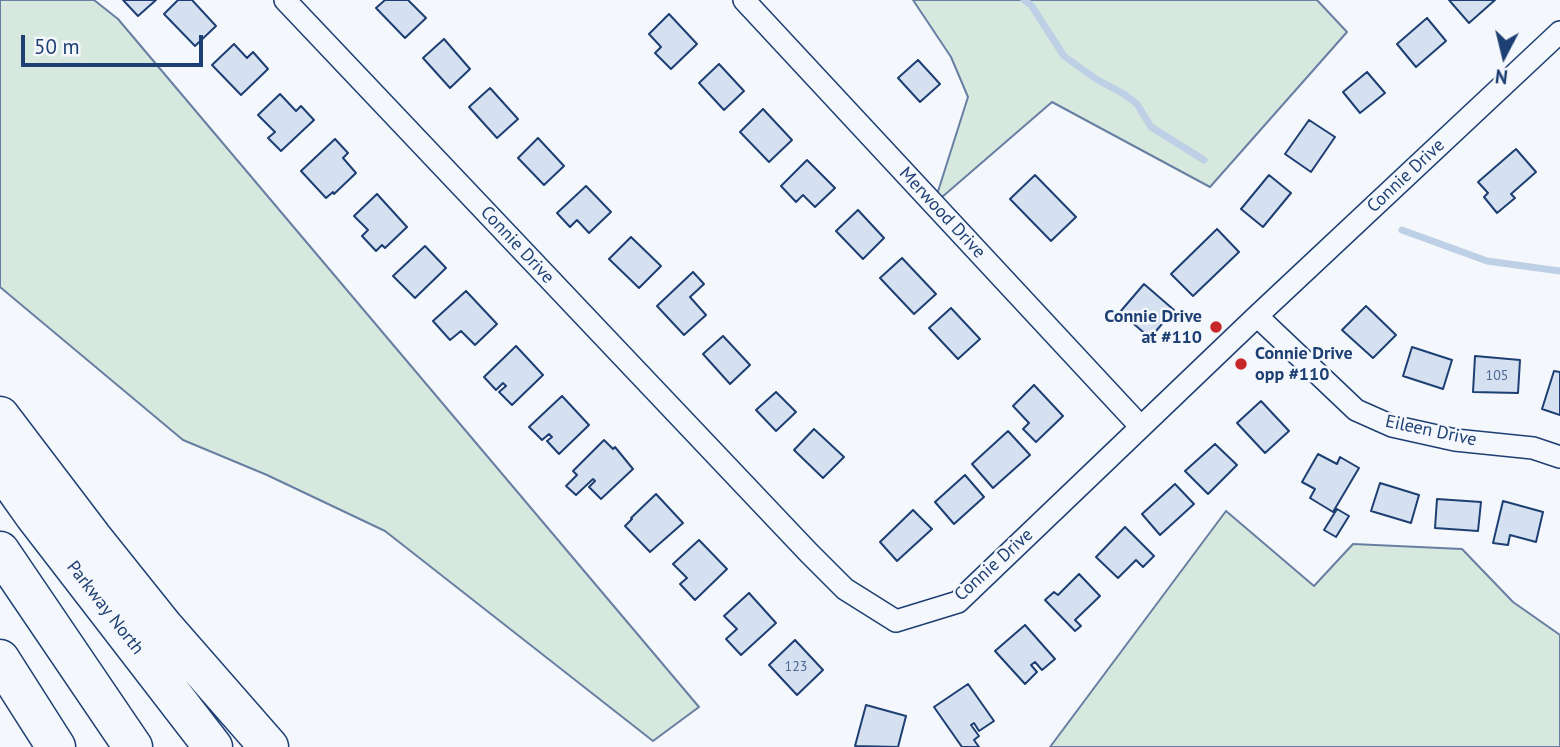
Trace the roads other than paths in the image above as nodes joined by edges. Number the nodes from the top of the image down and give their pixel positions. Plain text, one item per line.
1 (285, 0) edge
2 (744, 0) edge
3 (1560, 32) edge
4 (1257, 316) junction
5 (0, 416) edge
6 (1141, 427) junction
7 (1560, 457) edge
8 (0, 467) edge
9 (0, 551) edge
10 (0, 580) edge
11 (0, 659) edge
12 (56, 747) edge
13 (105, 747) edge
14 (133, 747) edge
15 (213, 747) edge
16 (269, 747) edge

1 - 6 street, Connie Drive
2 - 6 street, Merwood Drive
3 - 4 street, Connie Drive
4 - 6 street, Connie Drive
4 - 7 street, Eileen Drive
5 - 16 highway
8 - 15 highway, Parkway North
9 - 14 highway
10 - 13 highway
11 - 12 highway

